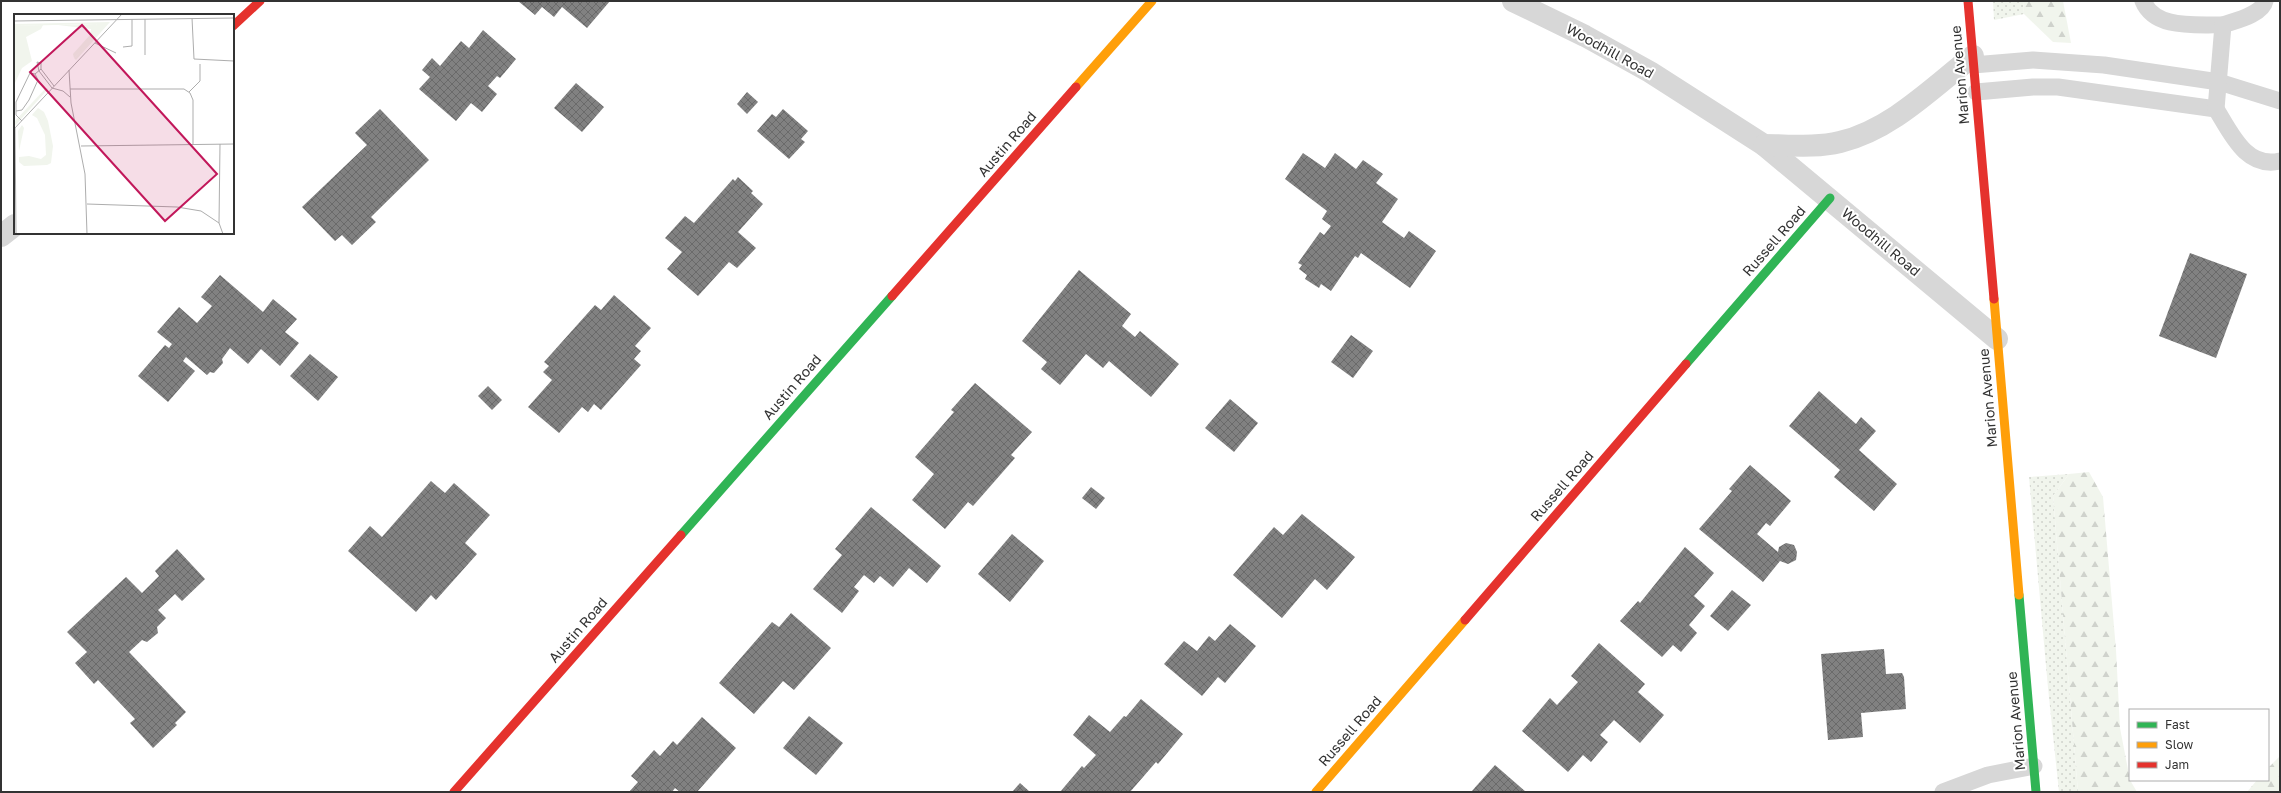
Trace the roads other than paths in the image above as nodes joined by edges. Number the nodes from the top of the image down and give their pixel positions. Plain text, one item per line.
1 (260, 1) edge
2 (1152, 1) edge
3 (1513, 1) edge
4 (1968, 1) edge
5 (2143, 1) edge
6 (2265, 1) edge
7 (234, 25) edge
8 (2223, 25) junction
9 (1973, 61) junction
10 (2219, 82) junction
11 (1976, 92) junction
12 (2280, 101) edge
13 (2216, 109) junction
14 (1764, 145) junction
15 (2280, 161) edge
16 (1830, 198) junction
17 (14, 226) edge
18 (1, 236) edge
19 (1997, 339) junction
20 (2034, 766) junction
21 (454, 792) edge
22 (1316, 792) edge
23 (1943, 792) edge
24 (2036, 792) edge

1 - 7 street
2 - 21 street, Austin Road
3 - 14 street, Woodhill Road
4 - 9 street, Marion Avenue
5 - 8 lane
6 - 8 lane
8 - 10 lane
9 - 10 lane
9 - 11 street, Marion Avenue
9 - 14 street
10 - 12 lane
10 - 13 lane
11 - 13 lane
11 - 19 street, Marion Avenue
13 - 15 lane
14 - 16 street, Woodhill Road
16 - 19 street, Woodhill Road
16 - 22 street, Russell Road
17 - 18 street
19 - 20 street, Marion Avenue
20 - 23 lane
20 - 24 street, Marion Avenue

